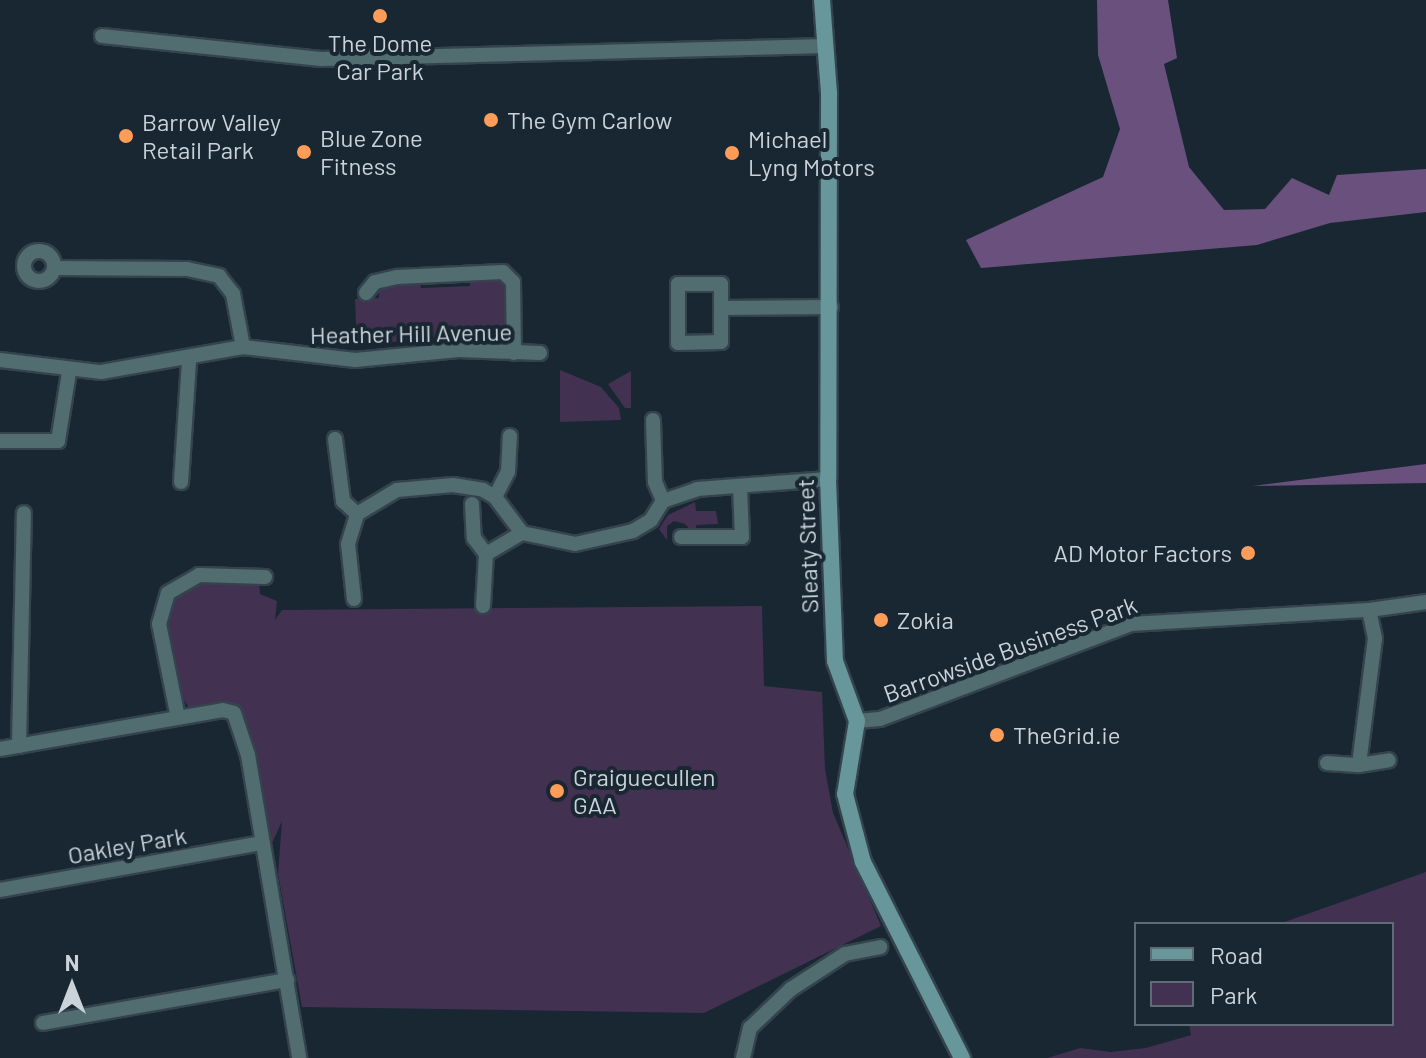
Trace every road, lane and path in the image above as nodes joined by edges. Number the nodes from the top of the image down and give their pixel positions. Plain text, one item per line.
1 (822, 0) edge
2 (102, 36) dead end
3 (825, 46) junction
4 (54, 268) dead end
5 (366, 293) dead end
6 (831, 307) junction
7 (721, 308) junction
8 (243, 347) junction
9 (514, 353) junction
10 (540, 353) dead end
11 (0, 360) edge
12 (189, 360) junction
13 (69, 372) junction
14 (653, 420) dead end
15 (510, 436) dead end
16 (335, 439) dead end
17 (0, 441) edge
18 (828, 479) junction
19 (181, 482) dead end
20 (740, 487) junction
21 (495, 497) junction
22 (663, 501) junction
23 (472, 504) dead end
24 (24, 513) dead end
25 (357, 514) junction
26 (522, 533) junction
27 (681, 537) dead end
28 (486, 554) junction
29 (265, 577) dead end
30 (354, 599) dead end
31 (1426, 602) edge
32 (483, 606) dead end
33 (1369, 610) junction
34 (178, 718) junction
35 (857, 721) junction
36 (19, 746) junction
37 (0, 749) edge
38 (1389, 760) dead end
39 (1327, 763) dead end
40 (1359, 765) junction
41 (261, 843) junction
42 (0, 890) edge
43 (880, 947) dead end
44 (287, 980) junction
45 (43, 1023) dead end
46 (299, 1058) edge
47 (743, 1058) edge
48 (962, 1058) edge

1 - 3 street, Sleaty Street
2 - 3 street
3 - 6 street, Sleaty Street
4 - 8 street
5 - 9 street
6 - 7 street
6 - 18 street, Sleaty Street
7 - 7 street
8 - 9 street, Heather Hill Avenue
8 - 12 street, Heather Hill Avenue
9 - 10 street, Heather Hill Avenue
11 - 13 street, Heather Hill Avenue
12 - 13 street, Heather Hill Avenue
12 - 19 street
13 - 17 street
14 - 22 street
15 - 21 street
16 - 25 street
18 - 20 street
18 - 35 street, Sleaty Street
20 - 22 street
20 - 27 street
21 - 25 street
21 - 26 street
22 - 26 street
23 - 28 street
24 - 36 street
25 - 30 street
26 - 28 street
28 - 32 street
29 - 34 street
31 - 33 street, Barrowside Business Park
33 - 35 street, Barrowside Business Park
33 - 40 street
34 - 36 street
34 - 41 street
35 - 48 street
36 - 37 street
38 - 40 street
39 - 40 street
41 - 42 street, Oakley Park
41 - 44 street
43 - 47 street
44 - 45 street
44 - 46 street

